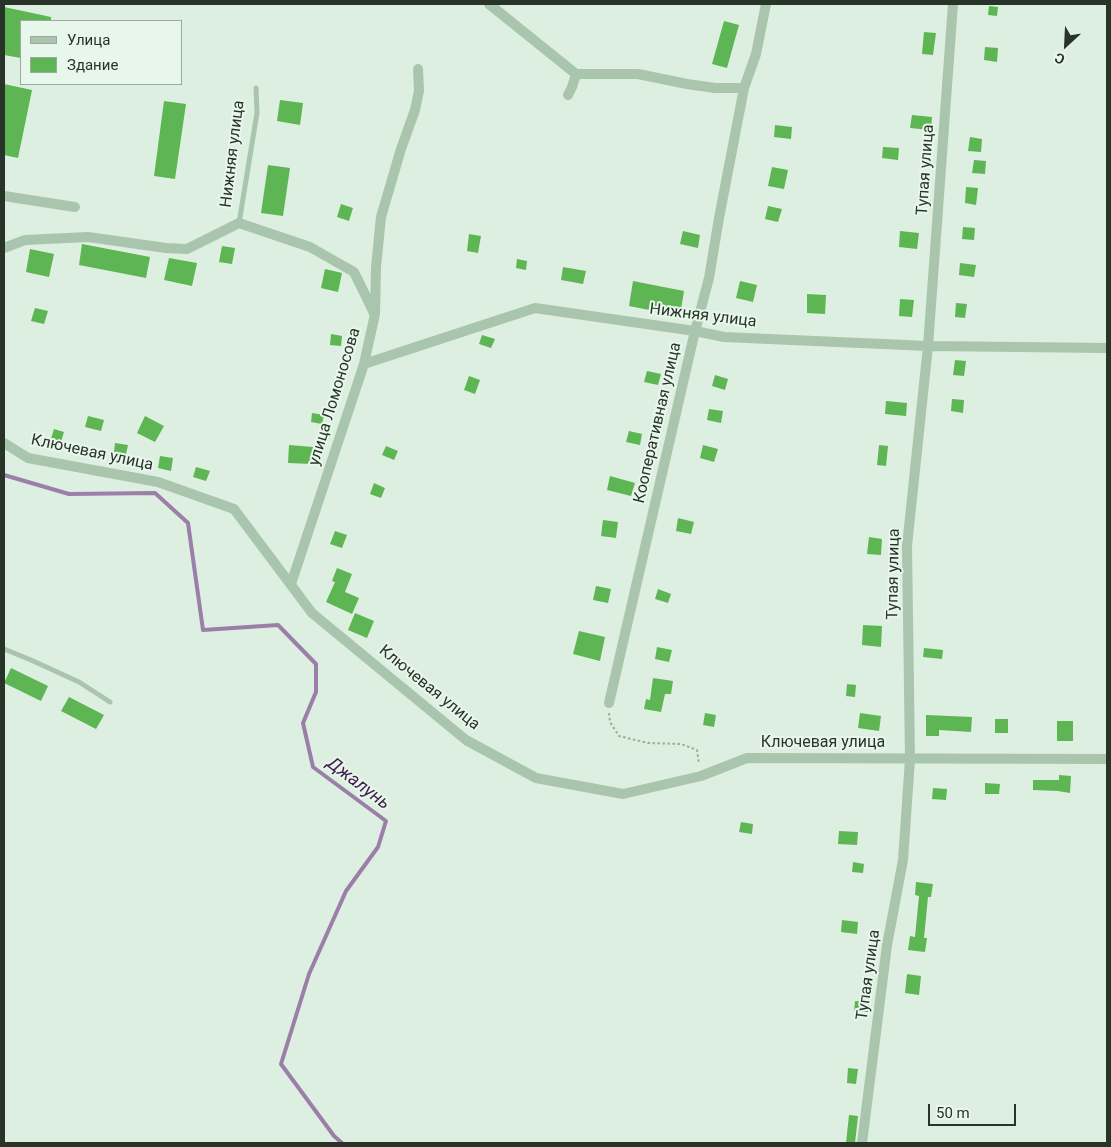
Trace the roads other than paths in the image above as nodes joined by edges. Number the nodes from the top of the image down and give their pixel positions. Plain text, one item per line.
1 (489, 4) edge
2 (766, 4) edge
3 (954, 4) edge
4 (418, 69) dead end
5 (576, 74) junction
6 (256, 88) dead end
7 (744, 88) junction
8 (568, 94) dead end
9 (4, 196) edge
10 (75, 207) dead end
11 (239, 223) junction
12 (4, 248) edge
13 (375, 314) junction
14 (695, 331) junction
15 (928, 346) junction
16 (1107, 348) edge
17 (364, 364) junction
18 (4, 443) edge
19 (291, 584) junction
20 (4, 650) edge
21 (110, 702) dead end
22 (609, 703) road end
23 (910, 759) junction
24 (1107, 759) edge
25 (862, 1143) edge

1 - 5 street
2 - 7 street, Кооперативная улица
3 - 15 street, Тупая улица
4 - 13 street, улица Ломоносова
5 - 7 street
5 - 8 street
6 - 11 lane, Нижняя улица
7 - 14 street, Кооперативная улица
9 - 10 street
11 - 12 street
11 - 13 street
13 - 17 street, улица Ломоносова
14 - 15 street, Нижняя улица
14 - 17 street, Нижняя улица
14 - 22 street, Кооперативная улица
15 - 16 street, Нижняя улица
15 - 23 street, Тупая улица
17 - 19 street, улица Ломоносова
18 - 19 street, Ключевая улица
19 - 23 street, Ключевая улица
20 - 21 lane
23 - 24 street, Ключевая улица
23 - 25 street, Тупая улица

